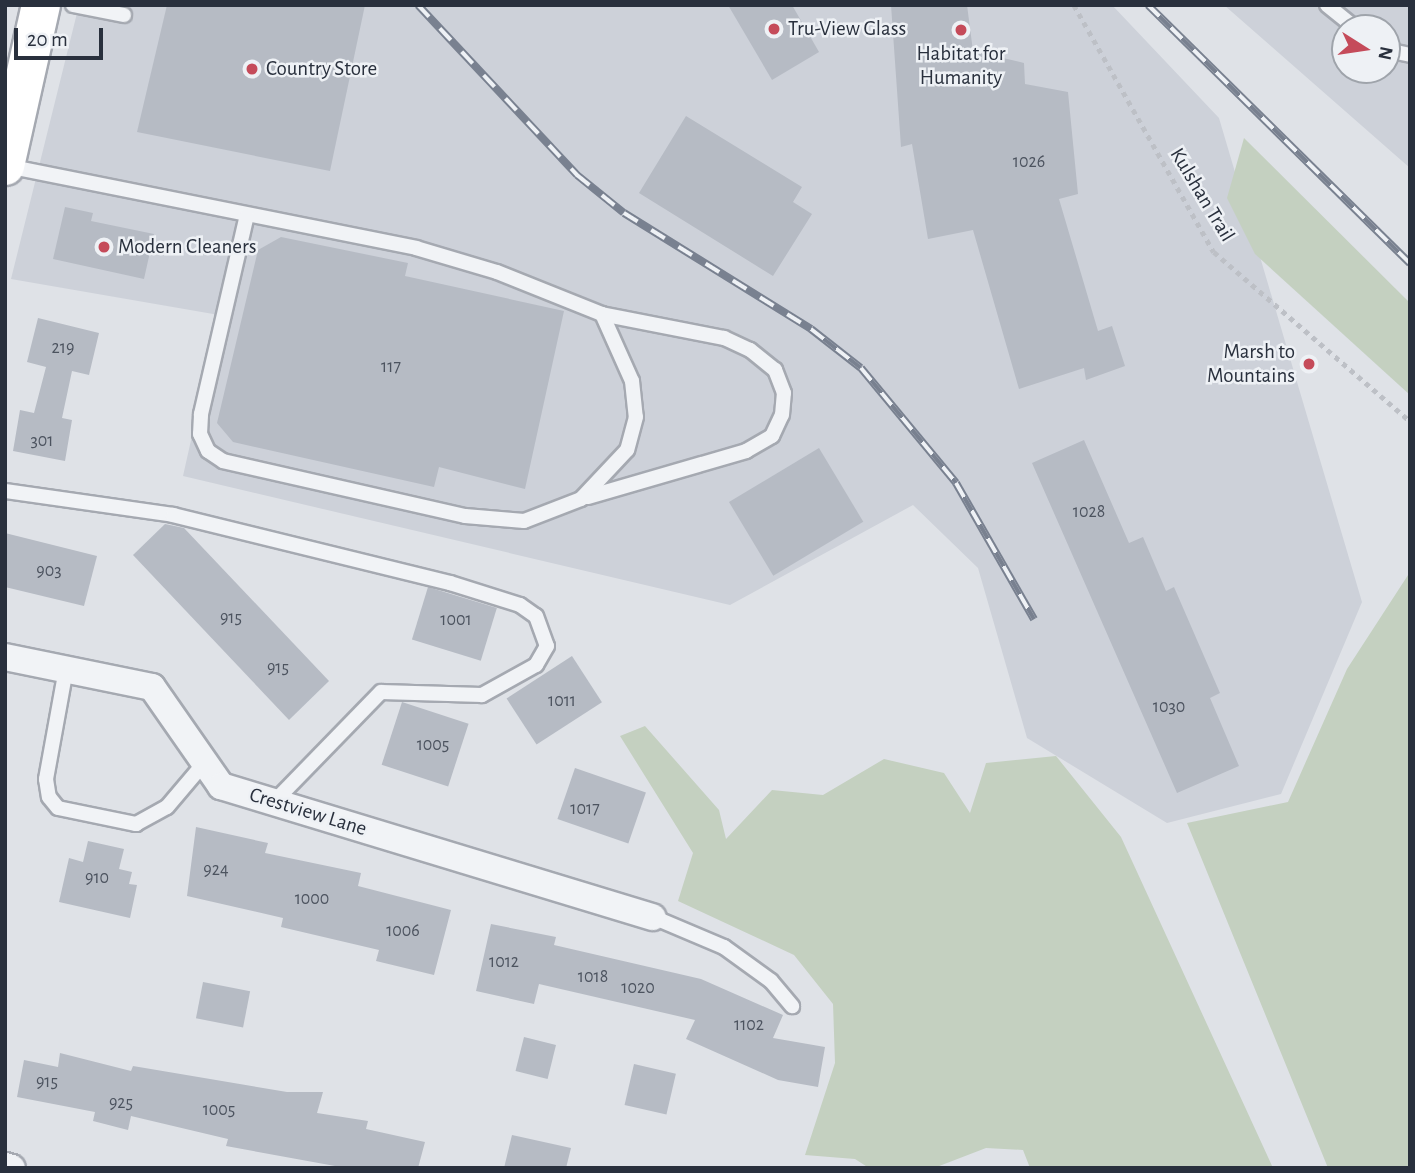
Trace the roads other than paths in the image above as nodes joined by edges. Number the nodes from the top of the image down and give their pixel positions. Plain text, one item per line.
1 (41, 5) edge
2 (73, 5) edge
3 (124, 15) dead end
4 (5, 166) edge
5 (247, 215) junction
6 (602, 314) junction
7 (5, 491) edge
8 (581, 499) junction
9 (5, 657) edge
10 (66, 669) junction
11 (205, 762) junction
12 (274, 802) junction
13 (653, 917) joint
14 (792, 1006) dead end
15 (5, 1166) edge
16 (12, 1168) edge

1 - 4 street
2 - 3 lane
4 - 5 lane
5 - 6 lane
5 - 8 lane
6 - 8 lane
6 - 8 lane
7 - 12 lane
9 - 10 street, Crestview Lane
10 - 11 street, Crestview Lane
10 - 11 lane
11 - 12 street, Crestview Lane
12 - 13 street, Crestview Lane
13 - 14 lane
15 - 16 street

